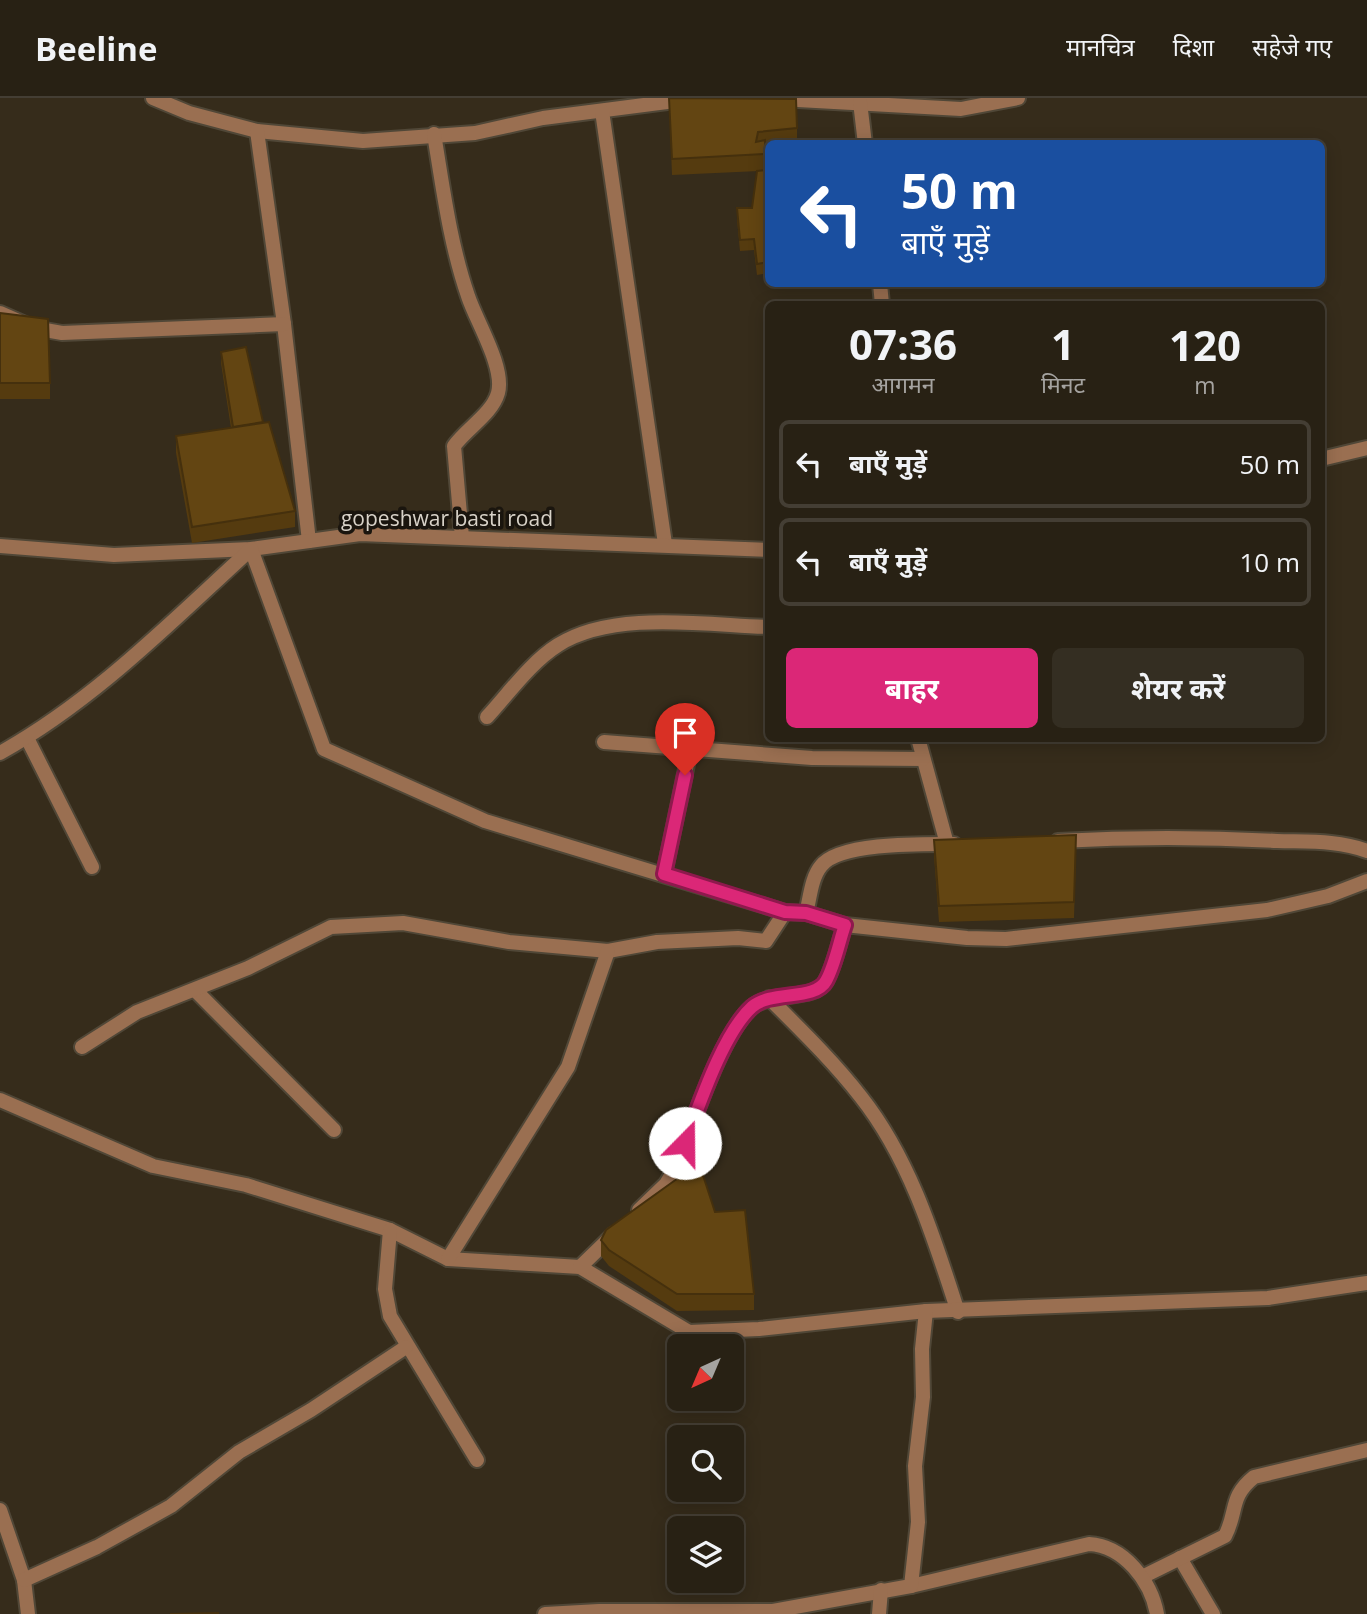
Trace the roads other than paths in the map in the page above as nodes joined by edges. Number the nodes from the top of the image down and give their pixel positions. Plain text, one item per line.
1 (153, 98) edge
2 (1018, 98) edge
3 (740, 99) edge
4 (768, 99) edge
5 (860, 102) junction
6 (602, 111) junction
7 (257, 131) junction
8 (433, 134) junction
9 (865, 140) edge
10 (0, 313) edge
11 (284, 324) junction
12 (1367, 448) edge
13 (1325, 458) edge
14 (462, 537) junction
15 (309, 541) junction
16 (664, 544) junction
17 (0, 547) edge
18 (251, 549) junction
19 (765, 550) edge
20 (765, 627) edge
21 (487, 717) dead end
22 (27, 738) junction
23 (604, 742) dead end
24 (919, 742) edge
25 (690, 750) junction
26 (0, 753) edge
27 (923, 759) junction
28 (1040, 842) edge
29 (947, 844) junction
30 (963, 844) edge
31 (1367, 851) edge
32 (92, 867) dead end
33 (664, 874) junction
34 (1367, 881) edge
35 (785, 912) junction
36 (806, 913) junction
37 (845, 925) junction
38 (608, 951) junction
39 (196, 991) junction
40 (769, 998) junction
41 (82, 1047) dead end
42 (0, 1100) edge
43 (334, 1130) dead end
44 (390, 1230) junction
45 (448, 1259) junction
46 (580, 1267) junction
47 (1367, 1283) edge
48 (926, 1311) junction
49 (958, 1312) junction
50 (406, 1347) junction
51 (1367, 1450) edge
52 (477, 1460) dead end
53 (0, 1510) edge
54 (1180, 1558) junction
55 (1142, 1577) junction
56 (24, 1580) junction
57 (911, 1586) junction
58 (881, 1590) junction
59 (28, 1614) edge
60 (545, 1614) edge
61 (879, 1614) edge
62 (1157, 1614) edge
63 (1213, 1614) edge

1 - 7 street
2 - 5 street
3 - 6 street
4 - 5 street
5 - 9 street
6 - 8 street
6 - 16 street
7 - 8 street
7 - 11 street
8 - 14 street
10 - 11 street
11 - 15 street
12 - 13 street
14 - 15 street, gopeshwar basti road
14 - 16 street, gopeshwar basti road
15 - 18 street, gopeshwar basti road
16 - 19 street, gopeshwar basti road
17 - 18 street, gopeshwar basti road
18 - 22 street
18 - 33 street
20 - 21 street
22 - 26 street
22 - 32 street
23 - 25 street
24 - 27 street
25 - 27 street
25 - 33 street
27 - 29 street
28 - 31 street
29 - 30 street
29 - 36 street
33 - 35 street
34 - 37 street
35 - 36 street
35 - 38 street
36 - 37 street
37 - 40 street
38 - 39 street
38 - 45 street
39 - 41 street
39 - 43 street
40 - 46 street
40 - 49 street
42 - 44 street
44 - 45 street
44 - 50 street
45 - 46 street
46 - 48 street
47 - 49 street
48 - 49 street
48 - 57 street
50 - 52 street
50 - 56 street
51 - 54 street
53 - 56 street
54 - 55 street
54 - 63 street
55 - 57 street
55 - 62 street
56 - 59 street
57 - 58 street
58 - 60 street
58 - 61 street

